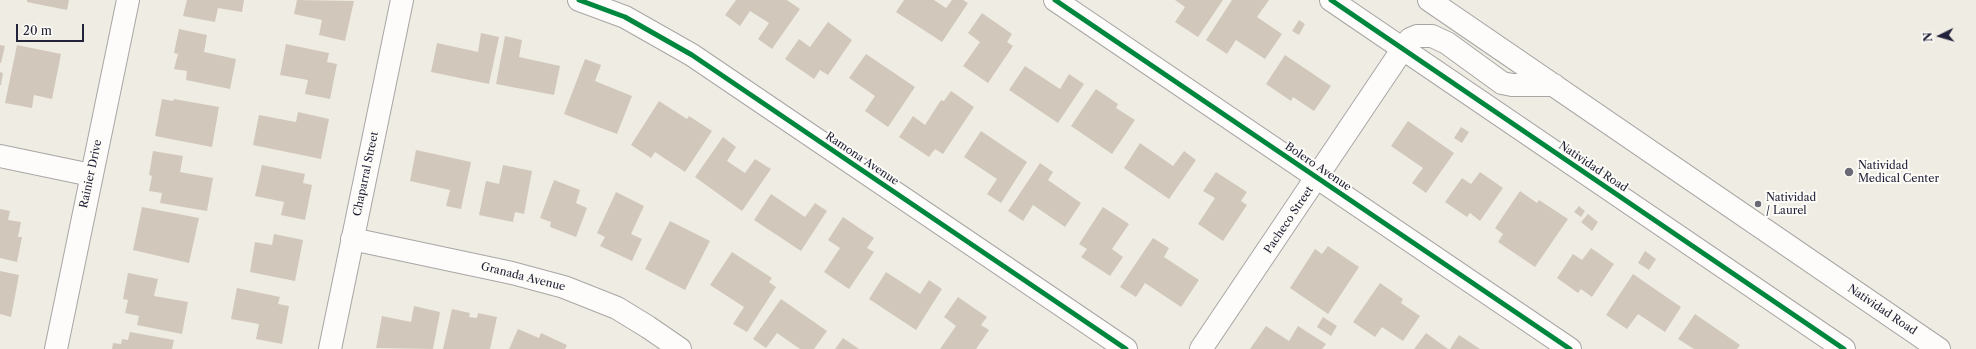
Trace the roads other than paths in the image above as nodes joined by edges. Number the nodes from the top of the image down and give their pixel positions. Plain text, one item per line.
1 (128, 0) edge
2 (402, 0) edge
3 (578, 0) edge
4 (1055, 0) edge
5 (1331, 0) edge
6 (1429, 0) edge
7 (1402, 50) junction
8 (1554, 85) junction
9 (0, 156) edge
10 (91, 175) junction
11 (1316, 178) junction
12 (352, 240) junction
13 (56, 349) edge
14 (330, 349) edge
15 (680, 349) edge
16 (1126, 349) edge
17 (1201, 349) edge
18 (1570, 349) edge
19 (1844, 349) edge
20 (1939, 349) edge

1 - 10 street, Rainier Drive
2 - 12 street, Chaparral Street
3 - 16 street, Ramona Avenue
4 - 11 street, Bolero Avenue
5 - 7 street, Natividad Road
6 - 8 street, Natividad Road
7 - 8 street, Pacheco Street
7 - 11 street, Pacheco Street
7 - 19 street, Natividad Road
8 - 20 street, Natividad Road
9 - 10 street
10 - 13 street, Rainier Drive
11 - 17 street, Pacheco Street
11 - 18 street, Bolero Avenue
12 - 14 street, Chaparral Street
12 - 15 street, Granada Avenue

